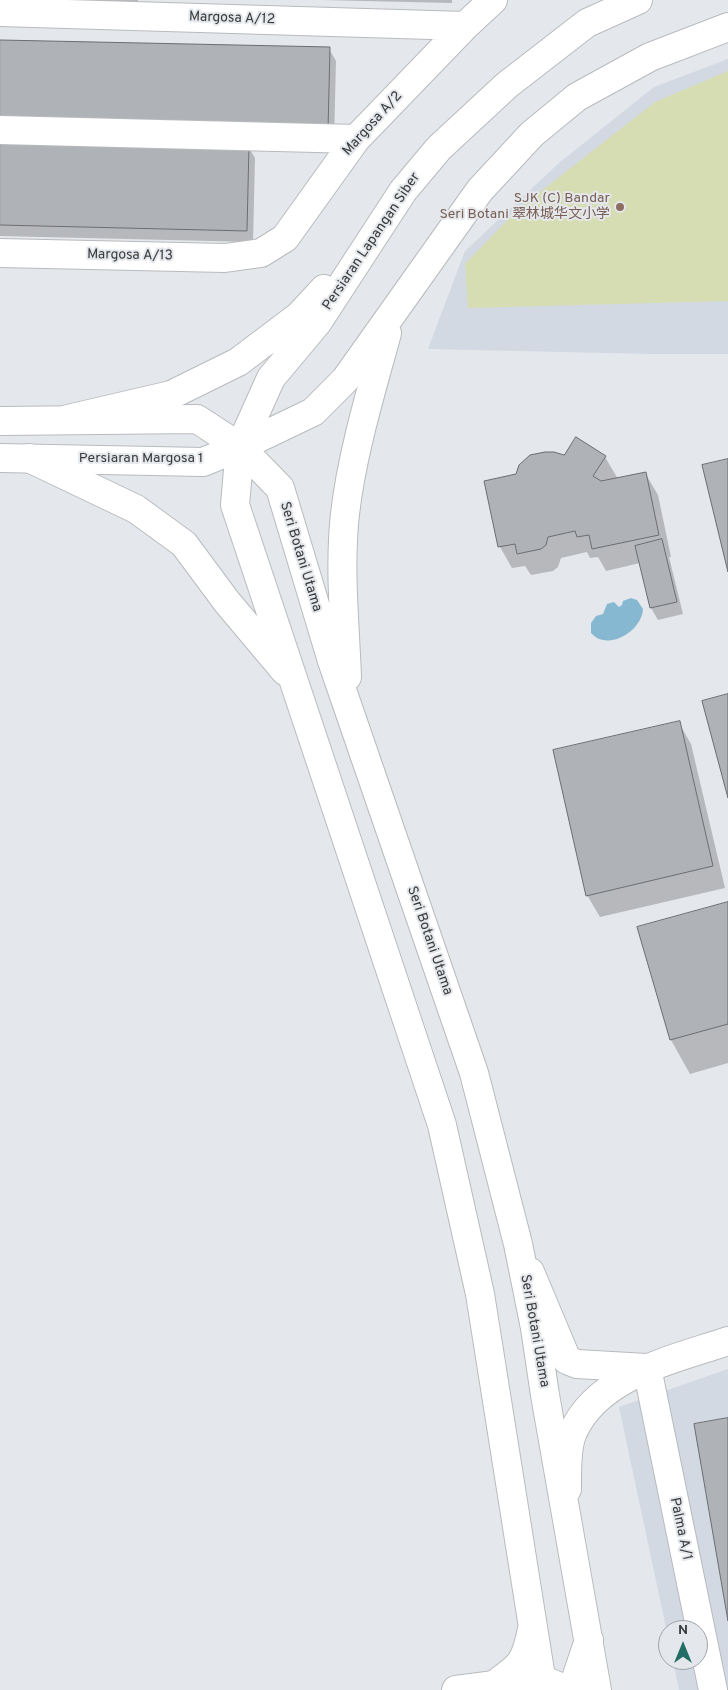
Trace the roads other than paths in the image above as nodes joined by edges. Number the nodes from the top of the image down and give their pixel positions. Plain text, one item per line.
1 (493, 0) edge
2 (638, 0) edge
3 (0, 12) edge
4 (465, 26) junction
5 (728, 27) edge
6 (0, 130) edge
7 (356, 139) junction
8 (372, 238) junction
9 (0, 253) edge
10 (261, 253) joint
11 (391, 317) junction
12 (68, 419) junction
13 (0, 421) edge
14 (240, 447) junction
15 (0, 458) edge
16 (29, 458) junction
17 (294, 682) junction
18 (349, 712) junction
19 (518, 1244) junction
20 (728, 1341) edge
21 (647, 1368) junction
22 (568, 1519) junction
23 (533, 1626) junction
24 (588, 1640) junction
25 (494, 1685) junction
26 (542, 1685) edge
27 (456, 1690) edge
28 (568, 1690) edge
29 (572, 1690) edge
30 (597, 1690) edge
31 (713, 1690) edge

1 - 4 main road, Margosa A/2
2 - 8 main road, Persiaran Lapangan Siber
3 - 4 main road, Margosa A/12
4 - 7 main road, Margosa A/2
5 - 11 main road
6 - 7 main road
7 - 10 main road, Margosa A/2
8 - 12 main road
8 - 14 main road, Persiaran Lapangan Siber
9 - 10 main road, Margosa A/13
11 - 14 main road, Persiaran Margosa 1
11 - 18 main road
12 - 13 main road
12 - 14 main road
14 - 16 main road, Persiaran Margosa 1
14 - 17 main road
14 - 18 main road, Seri Botani Utama
15 - 16 main road, Persiaran Margosa 1
16 - 17 main road
17 - 23 main road
18 - 19 main road, Seri Botani Utama
19 - 21 main road
19 - 22 main road, Seri Botani Utama
20 - 21 main road
21 - 22 main road
21 - 31 main road, Palma A/1
22 - 24 main road, Seri Botani Utama
23 - 25 main road
23 - 26 main road
24 - 29 main road
24 - 30 main road, Seri Botani Utama
25 - 26 main road
25 - 27 main road
26 - 28 main road

